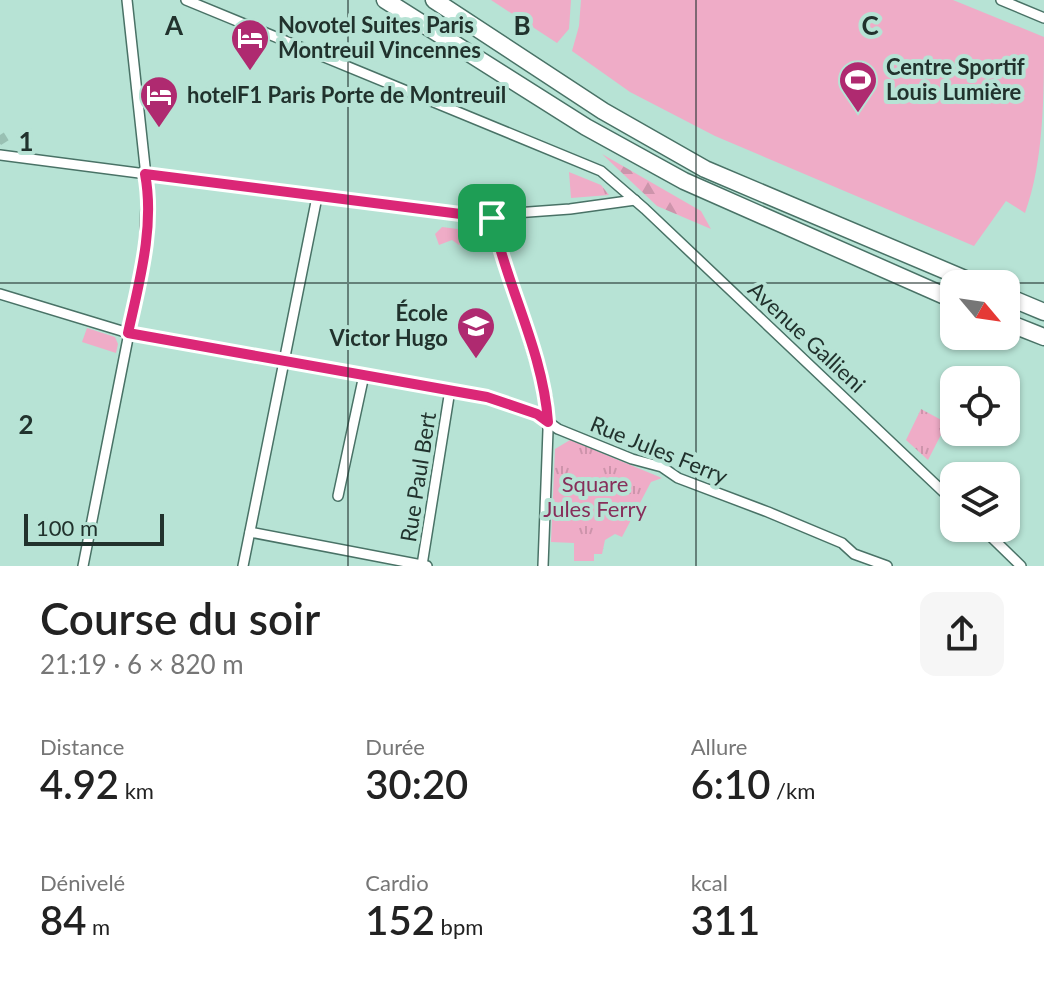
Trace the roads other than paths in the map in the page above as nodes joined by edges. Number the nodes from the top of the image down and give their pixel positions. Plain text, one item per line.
1 (127, 0) edge
2 (186, 0) edge
3 (382, 0) edge
4 (434, 0) edge
5 (1001, 0) edge
6 (1044, 18) edge
7 (7, 146) dead end
8 (0, 155) edge
9 (15, 157) junction
10 (145, 174) junction
11 (317, 197) junction
12 (635, 200) junction
13 (492, 218) junction
14 (944, 270) edge
15 (0, 294) edge
16 (940, 294) edge
17 (1020, 302) edge
18 (1044, 312) edge
19 (1020, 328) edge
20 (1020, 331) edge
21 (128, 333) junction
22 (1044, 337) edge
23 (1044, 347) edge
24 (284, 362) junction
25 (364, 375) junction
26 (450, 390) junction
27 (548, 422) junction
28 (940, 489) edge
29 (338, 496) dead end
30 (250, 532) junction
31 (996, 542) edge
32 (83, 566) edge
33 (243, 566) edge
34 (425, 566) edge
35 (543, 566) edge
36 (887, 566) edge
37 (1021, 566) edge

1 - 10 street
2 - 12 street, Avenue Gallieni
3 - 16 highway
4 - 14 highway
5 - 6 street
7 - 9 street
8 - 9 street
9 - 10 street
10 - 11 street
10 - 21 street
11 - 13 street
11 - 24 street
12 - 13 street
12 - 28 street, Avenue Gallieni
13 - 27 street
15 - 21 street
17 - 18 highway
19 - 22 highway
20 - 23 highway
21 - 24 street, Rue Jules Ferry
21 - 32 street
24 - 25 street, Rue Jules Ferry
24 - 30 street
25 - 26 street, Rue Jules Ferry
25 - 29 street
26 - 27 street, Rue Jules Ferry
26 - 34 street, Rue Paul Bert
27 - 35 street
27 - 36 street, Rue Jules Ferry
30 - 33 street
30 - 34 street
31 - 37 street

